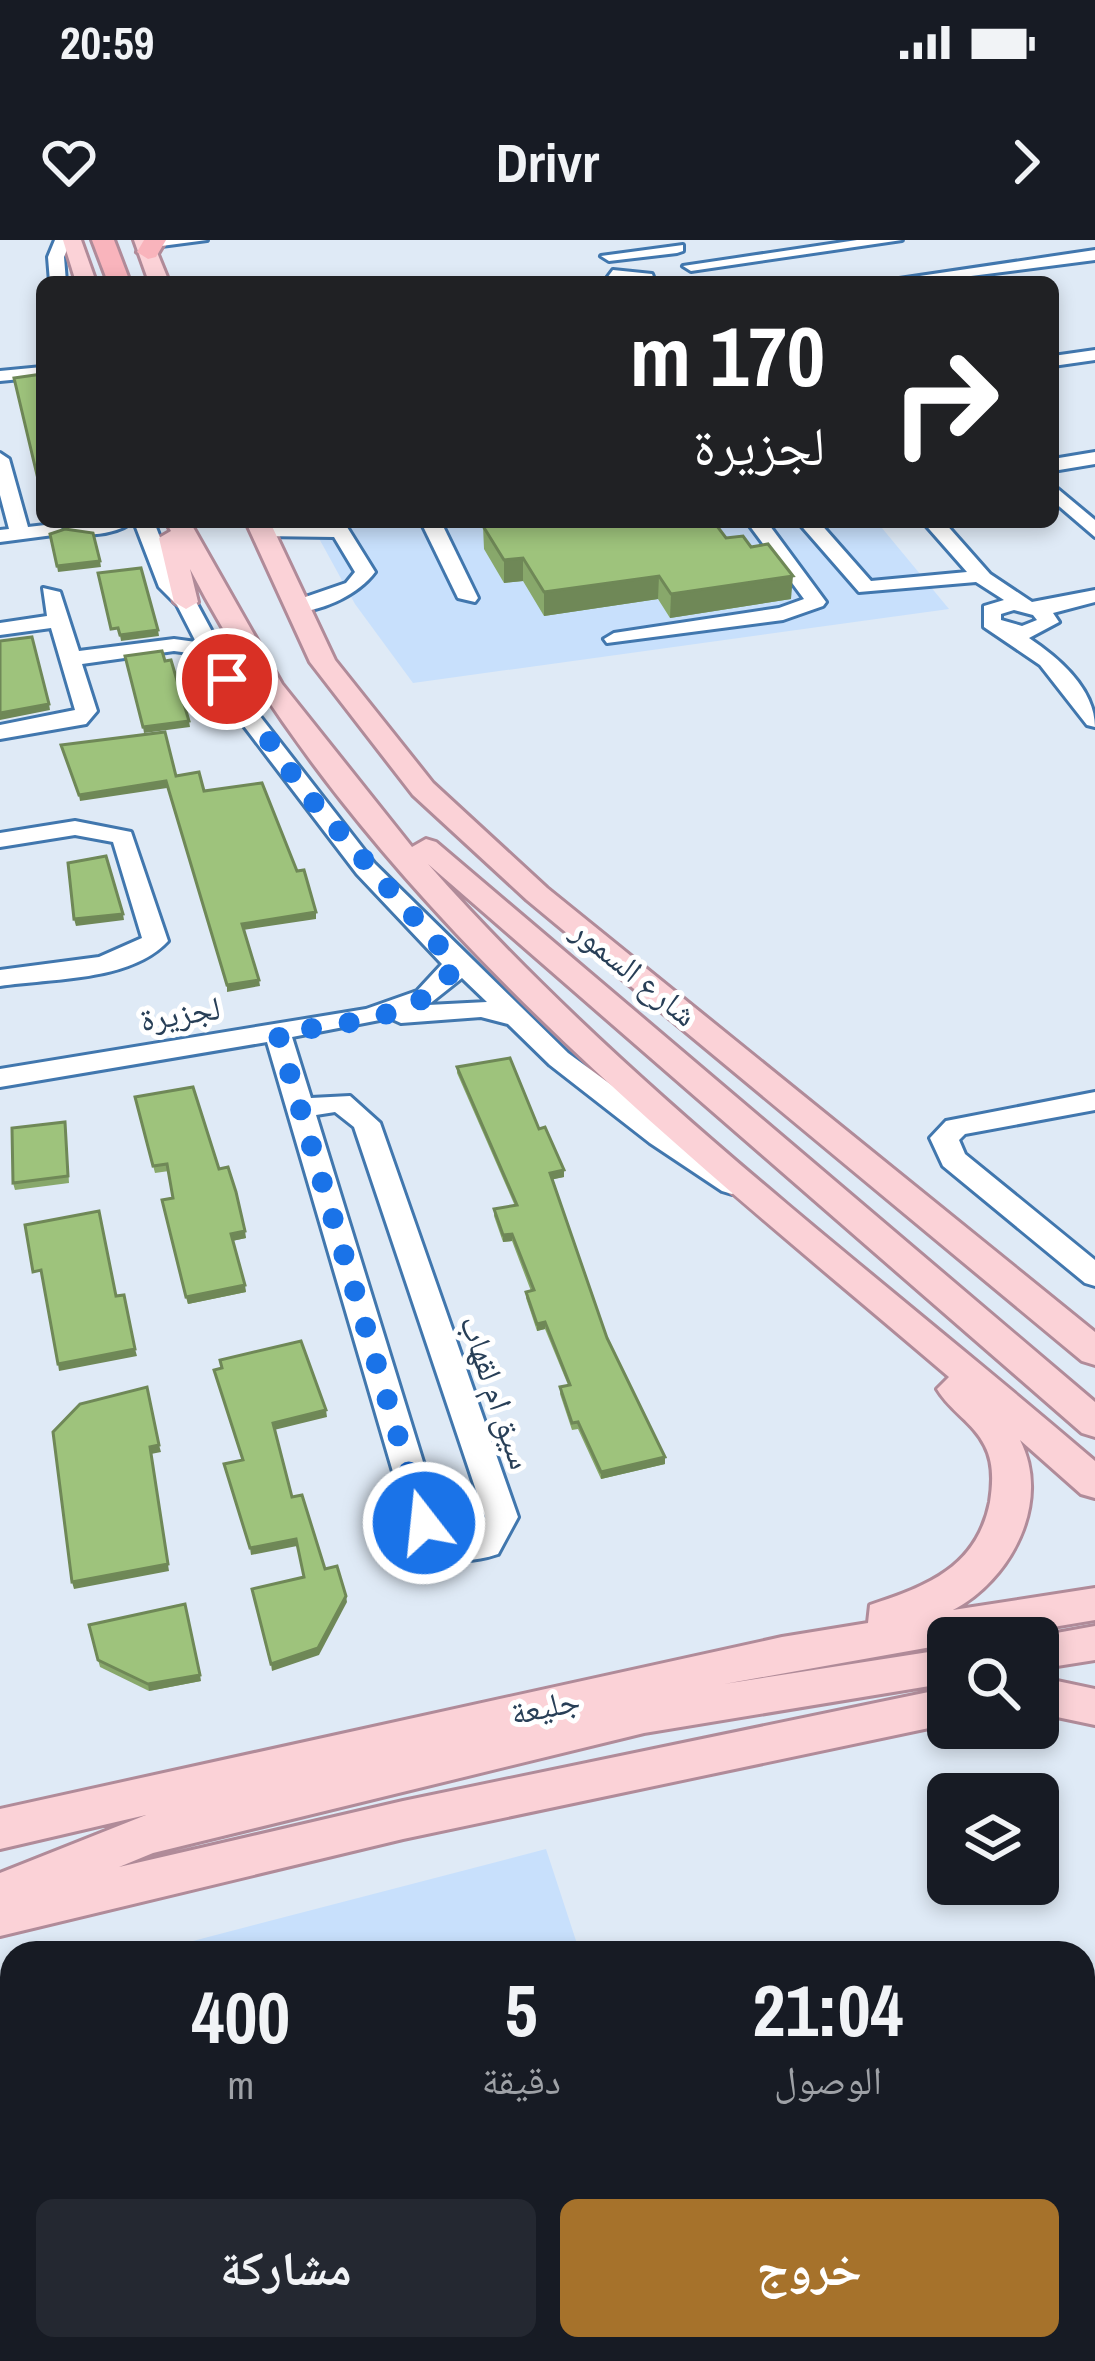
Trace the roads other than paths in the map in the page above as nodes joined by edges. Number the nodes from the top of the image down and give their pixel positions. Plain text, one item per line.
1 (68, 240) edge
2 (103, 240) edge
3 (200, 240) edge
4 (595, 240) edge
5 (149, 244) edge
6 (674, 244) edge
7 (912, 254) edge
8 (1095, 255) edge
9 (609, 256) junction
10 (691, 266) junction
11 (57, 276) edge
12 (83, 276) edge
13 (117, 276) edge
14 (157, 276) edge
15 (618, 276) edge
16 (698, 276) edge
17 (1059, 340) edge
18 (1087, 356) edge
19 (36, 361) edge
20 (0, 365) edge
21 (36, 373) edge
22 (0, 376) edge
23 (1095, 458) edge
24 (0, 459) edge
25 (1059, 464) edge
26 (1059, 497) edge
27 (91, 528) edge
28 (147, 528) edge
29 (149, 528) edge
30 (261, 528) edge
31 (292, 528) edge
32 (434, 528) edge
33 (762, 528) edge
34 (811, 528) edge
35 (924, 528) edge
36 (938, 528) edge
37 (1095, 531) edge
38 (10, 535) edge
39 (969, 578) junction
40 (50, 592) dead end
41 (1095, 596) edge
42 (468, 598) dead end
43 (295, 607) junction
44 (1095, 608) edge
45 (992, 610) junction
46 (1039, 614) junction
47 (59, 621) junction
48 (198, 626) junction
49 (0, 629) edge
50 (1004, 630) junction
51 (614, 639) dead end
52 (174, 645) junction
53 (211, 650) junction
54 (70, 659) junction
55 (1048, 660) junction
56 (1095, 720) edge
57 (0, 732) edge
58 (363, 806) junction
59 (0, 840) edge
60 (450, 952) junction
61 (0, 978) edge
62 (371, 1016) junction
63 (515, 1017) junction
64 (278, 1034) junction
65 (0, 1078) edge
66 (1095, 1101) edge
67 (301, 1108) junction
68 (780, 1213) junction
69 (1095, 1276) edge
70 (1095, 1352) edge
71 (1095, 1423) edge
72 (1095, 1484) edge
73 (1095, 1604) edge
74 (1095, 1643) edge
75 (1059, 1649) edge
76 (782, 1654) junction
77 (927, 1669) edge
78 (1095, 1682) edge
79 (1059, 1689) edge
80 (1059, 1698) edge
81 (1095, 1707) edge
82 (927, 1710) edge
83 (0, 1829) edge
84 (0, 1894) edge
85 (0, 1915) edge

1 - 11 street
1 - 12 main road
2 - 13 highway
3 - 5 street
4 - 9 street
5 - 14 main road
6 - 9 street
6 - 10 street
7 - 8 street
7 - 10 street
9 - 15 street
10 - 16 street
17 - 18 street
19 - 20 street
21 - 22 street
23 - 25 street
24 - 38 street
26 - 37 street
27 - 38 street
28 - 48 street
29 - 58 main road
30 - 43 main road, شارع السمور
31 - 43 street
32 - 42 street
33 - 51 street
34 - 39 street
35 - 39 street
36 - 46 street
39 - 45 street
40 - 47 street
41 - 46 street
43 - 70 main road, شارع السمور
44 - 46 street
45 - 46 street
45 - 50 street
46 - 50 street
46 - 55 street
47 - 49 street
47 - 54 street
48 - 52 street
48 - 53 street
50 - 55 street
52 - 53 street
52 - 54 street
53 - 60 street
54 - 57 street
55 - 56 street
58 - 68 main road
58 - 71 main road
59 - 61 street
60 - 62 street, لجزيرة
60 - 63 street
62 - 63 street, لجزيرة
62 - 64 street, لجزيرة
63 - 68 street
64 - 65 street, لجزيرة
64 - 67 street, سيق ام لقهاب
66 - 69 street
67 - 67 street, سيق ام لقهاب
68 - 72 main road
68 - 76 main road
73 - 76 main road, جليعة
74 - 75 main road
76 - 83 main road, جليعة
77 - 84 main road
78 - 79 main road
80 - 81 main road
82 - 85 main road

